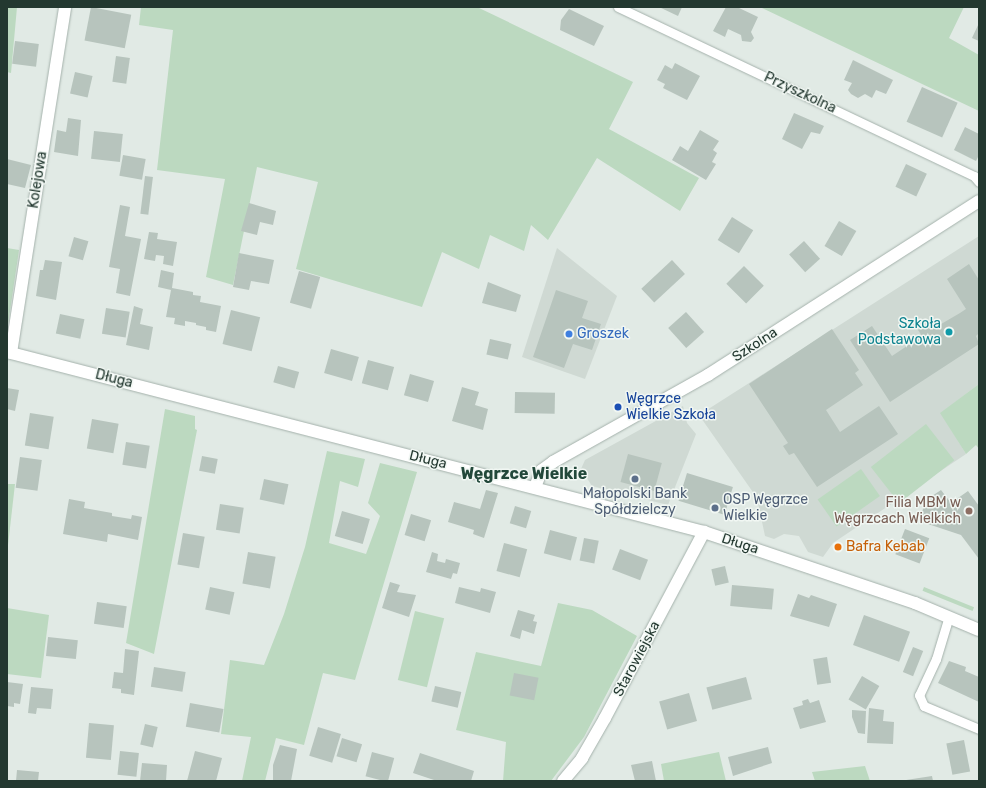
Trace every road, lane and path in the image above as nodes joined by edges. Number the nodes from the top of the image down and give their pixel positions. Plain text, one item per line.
1 (65, 7) edge
2 (618, 7) edge
3 (979, 182) edge
4 (979, 201) edge
5 (9, 353) edge
6 (534, 486) junction
7 (704, 532) junction
8 (949, 616) junction
9 (979, 630) edge
10 (979, 729) edge
11 (563, 781) edge

1 - 5 street, Kolejowa
2 - 3 lane, Przyszkolna
4 - 6 street, Szkolna
5 - 6 street, Długa
6 - 7 street, Długa
7 - 8 street, Długa
7 - 11 street, Starowiejska
8 - 9 street, Długa
8 - 10 lane

